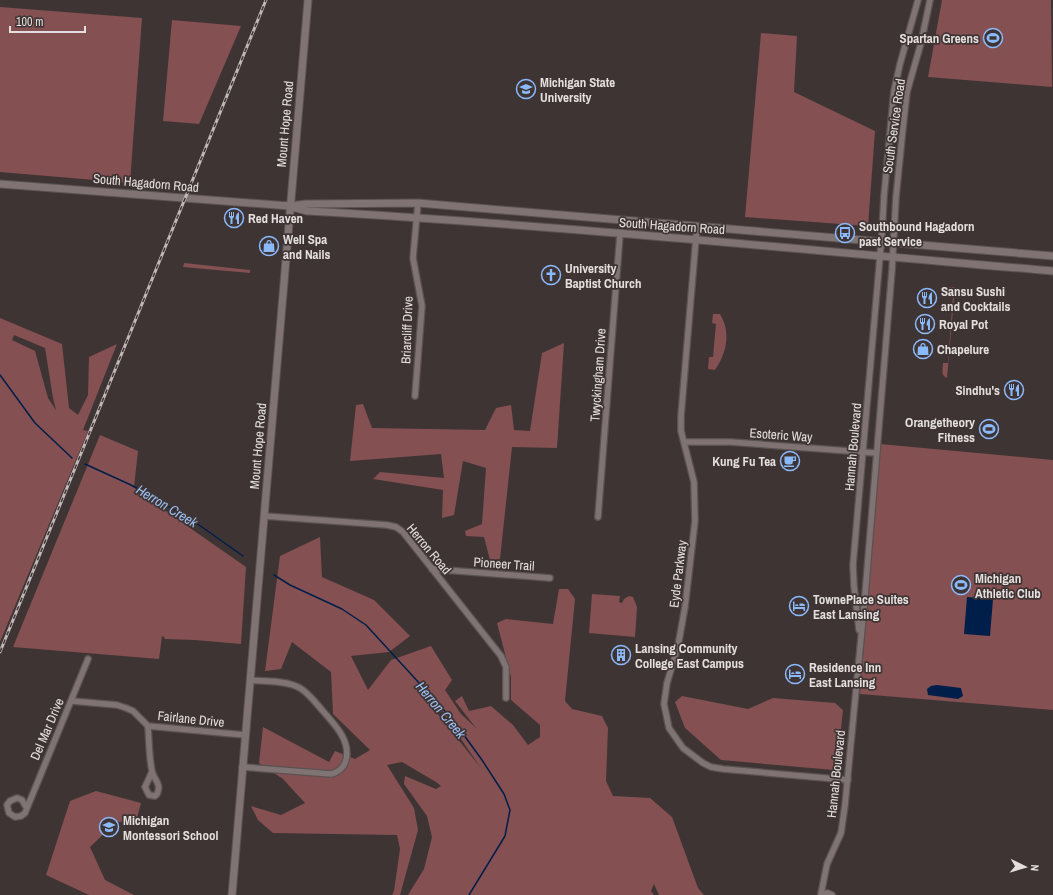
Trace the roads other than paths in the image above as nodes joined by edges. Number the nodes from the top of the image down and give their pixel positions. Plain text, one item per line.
1 (308, 0) edge
2 (918, 0) edge
3 (930, 0) edge
4 (0, 184) edge
5 (418, 203) junction
6 (290, 206) junction
7 (530, 212) junction
8 (416, 218) junction
9 (646, 222) junction
10 (697, 226) junction
11 (527, 227) junction
12 (767, 232) junction
13 (620, 234) junction
14 (645, 236) junction
15 (696, 240) junction
16 (881, 241) junction
17 (894, 242) junction
18 (760, 245) junction
19 (880, 256) junction
20 (1053, 256) edge
21 (893, 257) junction
22 (1053, 271) edge
23 (415, 396) dead end
24 (685, 442) junction
25 (864, 452) junction
26 (876, 454) junction
27 (264, 516) junction
28 (598, 518) dead end
29 (432, 569) junction
30 (550, 578) dead end
31 (860, 640) junction
32 (88, 660) dead end
33 (250, 680) junction
34 (506, 698) dead end
35 (72, 701) junction
36 (148, 726) junction
37 (245, 735) junction
38 (242, 767) junction
39 (152, 772) dead end
40 (848, 780) junction
41 (26, 807) dead end
42 (232, 895) edge
43 (832, 895) edge

1 - 6 street, Mount Hope Road
2 - 16 street, Hannah Boulevard
3 - 17 street, South Service Road
4 - 6 street, South Hagadorn Road
5 - 6 street, South Hagadorn Road
5 - 7 street, South Hagadorn Road
5 - 8 street, Briarcliff Drive
6 - 8 street, South Hagadorn Road
6 - 27 street, Mount Hope Road
7 - 9 street, South Hagadorn Road
7 - 11 street
8 - 11 street, South Hagadorn Road
8 - 23 street, Briarcliff Drive
9 - 10 street, South Hagadorn Road
9 - 14 street
10 - 12 street, South Hagadorn Road
10 - 15 street, Eyde Parkway
11 - 13 street, South Hagadorn Road
12 - 16 street, South Hagadorn Road
12 - 18 street
13 - 14 street, South Hagadorn Road
13 - 28 street, Twyckingham Drive
14 - 15 street, South Hagadorn Road
15 - 18 street, South Hagadorn Road
15 - 24 street, Eyde Parkway
16 - 17 street, South Hagadorn Road
16 - 19 street, Hannah Boulevard
17 - 20 street, South Hagadorn Road
17 - 21 street, South Service Road
18 - 19 street, South Hagadorn Road
19 - 21 street, South Hagadorn Road
19 - 25 street, Hannah Boulevard
21 - 22 street, South Hagadorn Road
21 - 26 street, Hannah Boulevard
24 - 25 street, Esoteric Way
24 - 40 street, Eyde Parkway
25 - 26 street, Esoteric Way
25 - 31 street, Hannah Boulevard
26 - 31 street, Hannah Boulevard
27 - 29 street, Herron Road
27 - 33 street, Mount Hope Road
29 - 30 street, Pioneer Trail
29 - 34 street, Herron Road
31 - 40 street, Hannah Boulevard
32 - 35 street, Del Mar Drive
33 - 37 street, Mount Hope Road
33 - 38 street
35 - 36 street, Fairlane Drive
35 - 41 street, Del Mar Drive
36 - 37 street, Fairlane Drive
36 - 39 street
37 - 38 street, Mount Hope Road
38 - 42 street, Mount Hope Road
40 - 43 street, Hannah Boulevard

